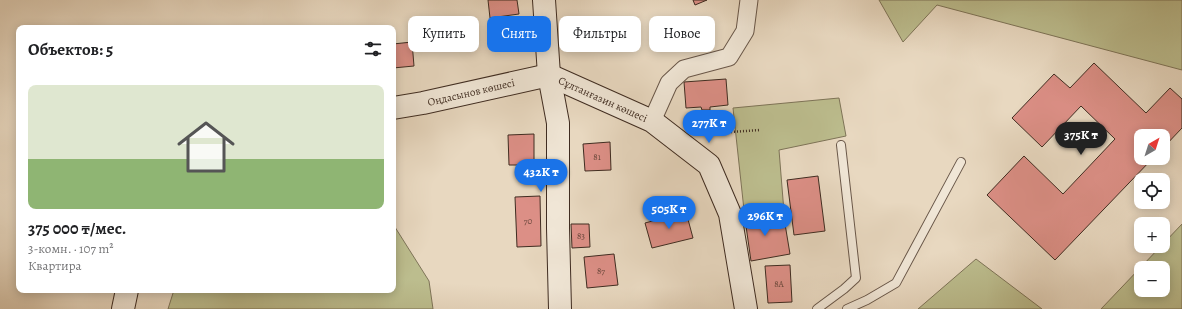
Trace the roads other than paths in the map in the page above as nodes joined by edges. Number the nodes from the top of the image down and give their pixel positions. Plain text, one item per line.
1 (544, 0) edge
2 (749, 0) edge
3 (550, 75) junction
4 (396, 108) edge
5 (652, 121) junction
6 (841, 145) dead end
7 (961, 162) dead end
8 (126, 293) edge
9 (123, 309) edge
10 (560, 309) edge
11 (746, 309) edge
12 (817, 309) edge
13 (847, 309) edge

1 - 3 street
2 - 5 street
3 - 4 street, Оңдасынов көшесі
3 - 5 street, Сұлтанғазин көшесі
3 - 10 street
5 - 11 street, Сұлтанғазин көшесі
6 - 12 lane
7 - 13 lane
8 - 9 street

